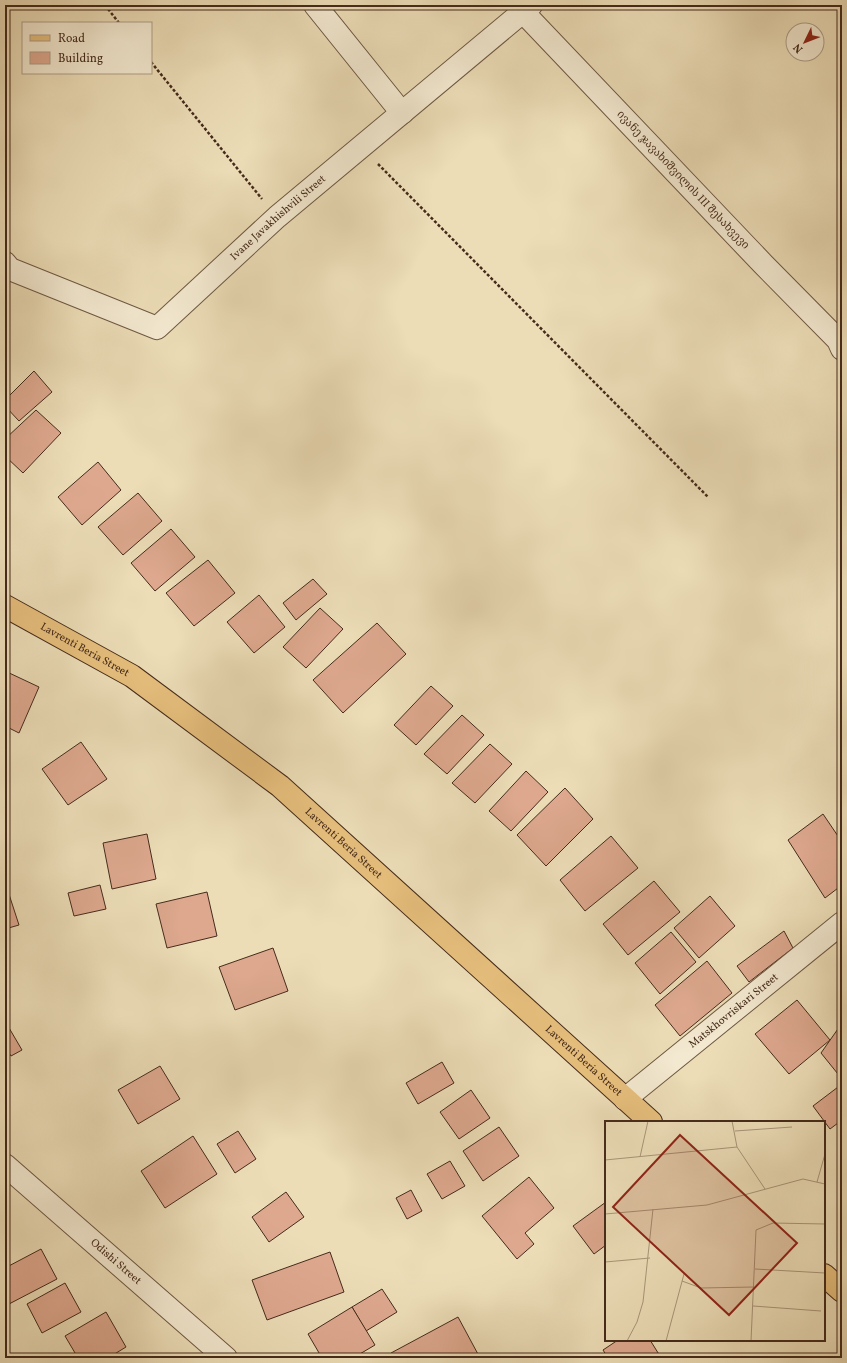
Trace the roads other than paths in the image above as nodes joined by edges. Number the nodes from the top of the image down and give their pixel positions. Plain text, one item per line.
1 (315, 5) edge
2 (527, 8) edge
3 (402, 113) junction
4 (5, 264) edge
5 (842, 349) edge
6 (5, 606) edge
7 (842, 923) edge
8 (624, 1099) junction
9 (650, 1121) edge
10 (5, 1164) edge
11 (825, 1276) edge
12 (842, 1291) edge
13 (226, 1358) edge

1 - 3 street
2 - 3 street, Ivane Javakhishvili Street
2 - 5 street, ივანე ჯავახიშვილის III შესახვევი
3 - 4 street, Ivane Javakhishvili Street
6 - 8 main road, Lavrenti Beria Street
7 - 8 street, Matskhovriskari Street
8 - 9 main road, Lavrenti Beria Street
10 - 13 street, Odishi Street
11 - 12 main road

